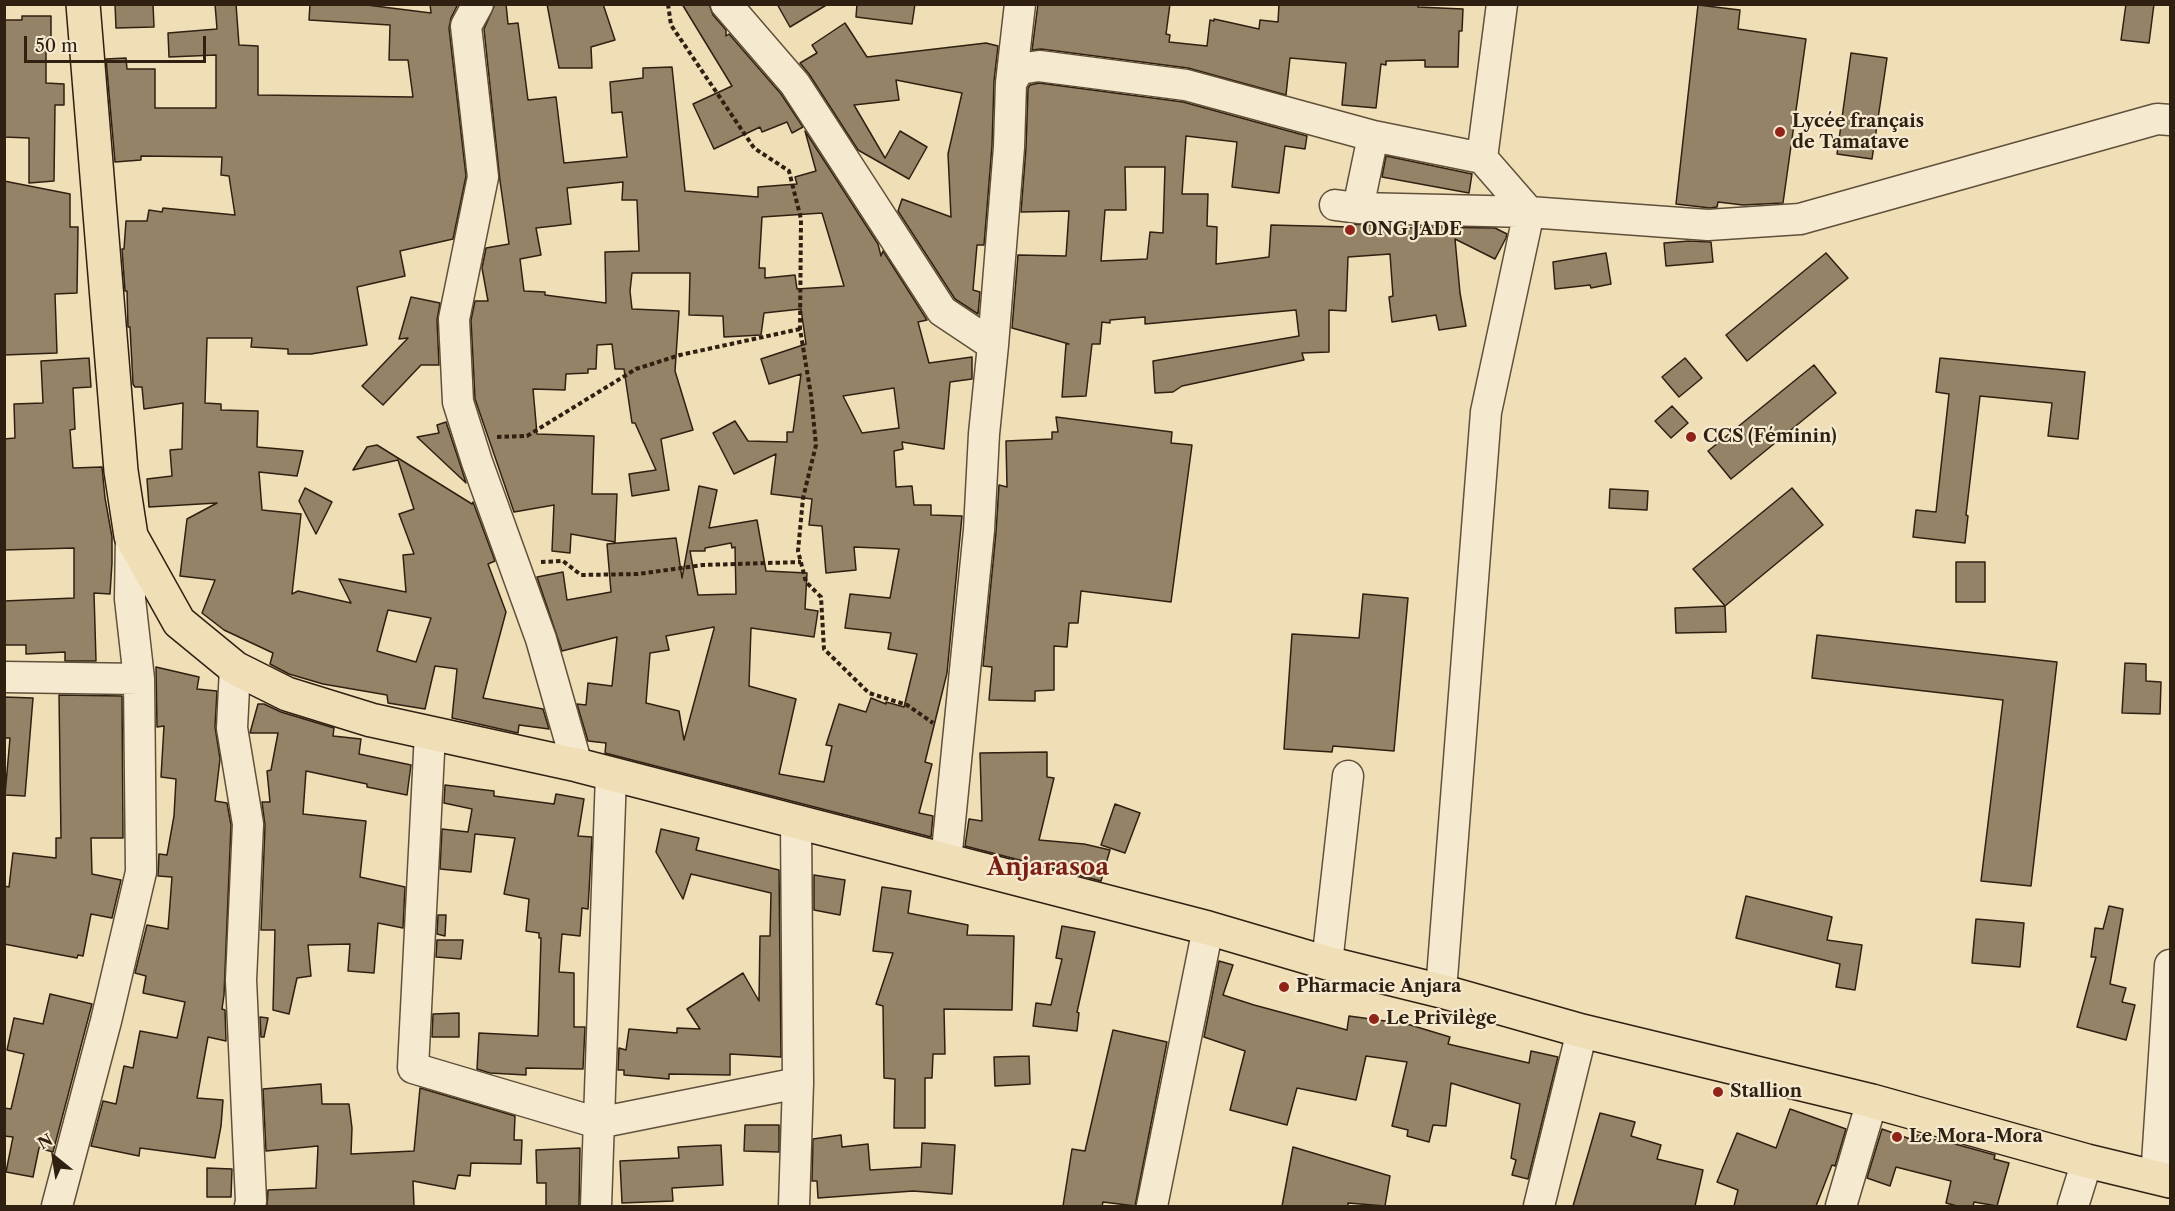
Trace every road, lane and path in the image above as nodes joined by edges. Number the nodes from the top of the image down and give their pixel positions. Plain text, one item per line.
1 (83, 4) edge
2 (478, 4) edge
3 (668, 4) edge
4 (726, 4) edge
5 (1020, 4) edge
6 (1502, 4) edge
7 (1011, 83) junction
8 (2170, 120) edge
9 (1373, 136) junction
10 (1482, 158) junction
11 (1529, 212) junction
12 (800, 329) junction
13 (993, 345) junction
14 (469, 437) junction
15 (131, 536) junction
16 (801, 562) junction
17 (513, 563) junction
18 (235, 668) junction
19 (4, 677) edge
20 (139, 679) junction
21 (938, 727) dead end
22 (430, 733) junction
23 (577, 765) junction
24 (611, 774) junction
25 (1347, 776) dead end
26 (796, 822) junction
27 (946, 861) junction
28 (1208, 928) junction
29 (1327, 963) junction
30 (2170, 965) edge
31 (1441, 991) junction
32 (1582, 1031) junction
33 (798, 1083) junction
34 (1872, 1101) junction
35 (598, 1123) junction
36 (2086, 1161) junction
37 (2163, 1179) edge
38 (57, 1206) edge
39 (250, 1206) edge
40 (596, 1206) edge
41 (794, 1206) edge
42 (1152, 1206) edge
43 (1539, 1206) edge
44 (1841, 1206) edge
45 (2073, 1206) edge

1 - 15 main road
2 - 14 street
3 - 12 path
4 - 13 street
5 - 7 street
6 - 10 street
7 - 9 street
7 - 13 street
8 - 11 street
9 - 10 street
9 - 11 street
10 - 11 street
11 - 31 street
12 - 14 path
12 - 16 path
13 - 27 street
14 - 17 street
15 - 18 main road
15 - 20 street
16 - 17 path
16 - 21 path
17 - 23 street
18 - 22 main road
18 - 39 street
19 - 20 street
20 - 38 street
22 - 23 main road
22 - 35 street
23 - 24 main road
24 - 26 main road
24 - 35 street
25 - 29 street
26 - 27 main road
26 - 33 street
27 - 28 main road
28 - 29 main road
28 - 42 street
29 - 31 main road
30 - 37 street
31 - 32 main road
32 - 34 main road
32 - 43 street
33 - 35 street
33 - 41 street
34 - 36 main road
34 - 44 street
35 - 40 street
36 - 37 main road
36 - 45 street

